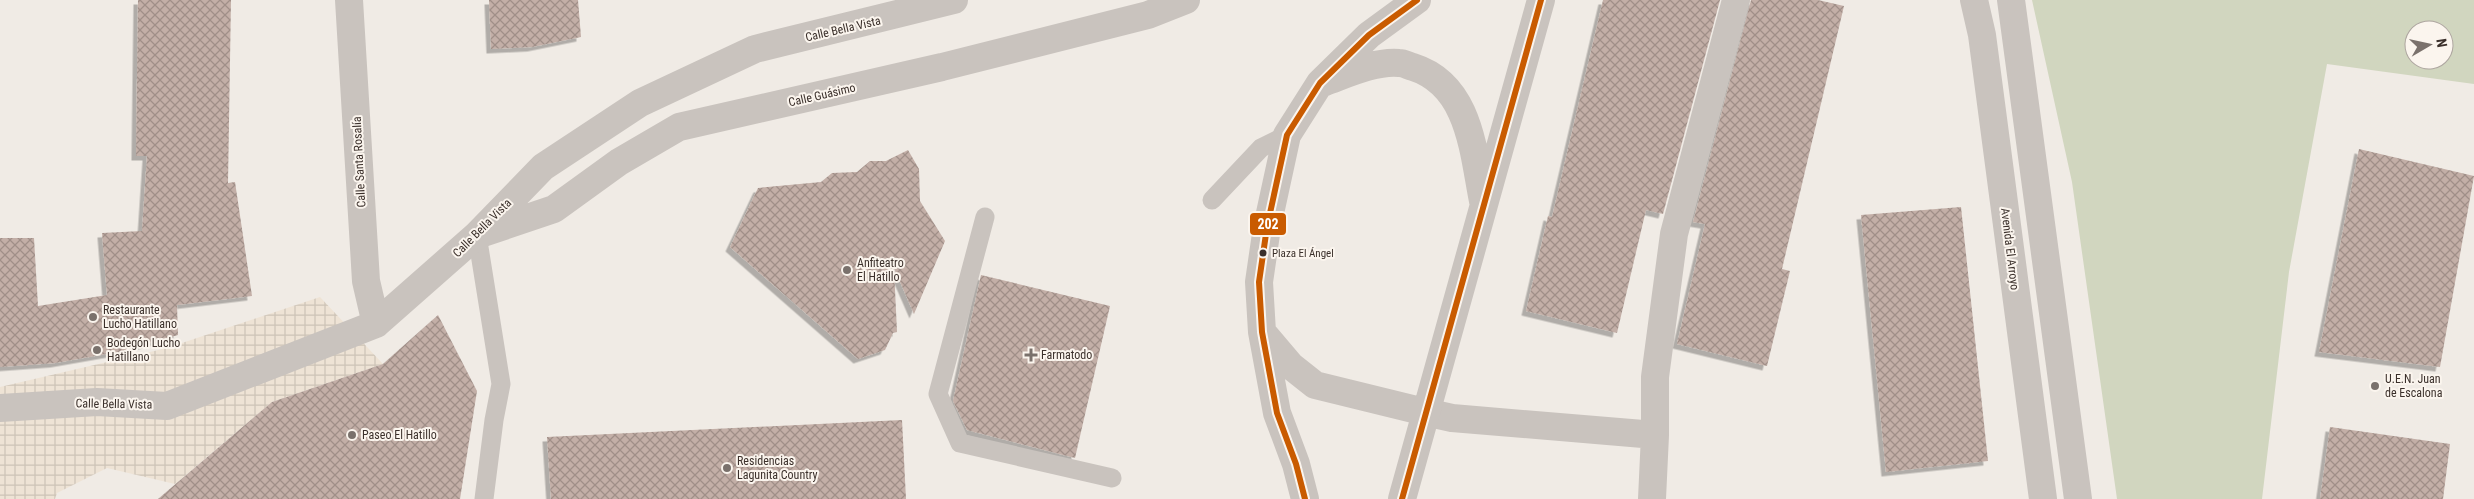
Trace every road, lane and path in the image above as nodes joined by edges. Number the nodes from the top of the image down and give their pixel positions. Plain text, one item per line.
1 (349, 0) edge
2 (954, 0) edge
3 (1186, 0) edge
4 (1417, 0) edge
5 (1541, 0) edge
6 (1736, 0) edge
7 (1974, 0) edge
8 (2011, 0) edge
9 (1320, 83) junction
10 (1287, 135) junction
11 (1212, 200) dead end
12 (1483, 205) junction
13 (985, 216) dead end
14 (477, 235) junction
15 (376, 324) junction
16 (1262, 332) junction
17 (0, 408) edge
18 (1425, 412) junction
19 (1655, 435) junction
20 (1112, 478) dead end
21 (484, 499) edge
22 (1305, 499) edge
23 (1402, 499) edge
24 (1652, 499) edge
25 (2043, 499) edge
26 (2078, 499) edge

1 - 15 street, Calle Santa Rosalía
2 - 14 street, Calle Bella Vista
3 - 14 street, Calle Guásimo
4 - 9 street
5 - 12 street
6 - 19 street
7 - 25 street, Avenida El Arroyo
8 - 26 street
9 - 10 street
9 - 12 street
10 - 11 lane
10 - 16 street
12 - 18 street
13 - 20 lane
14 - 15 street, Calle Bella Vista
14 - 21 lane
15 - 17 street, Calle Bella Vista
16 - 18 street
16 - 22 street
18 - 19 street
18 - 23 street
19 - 24 street

